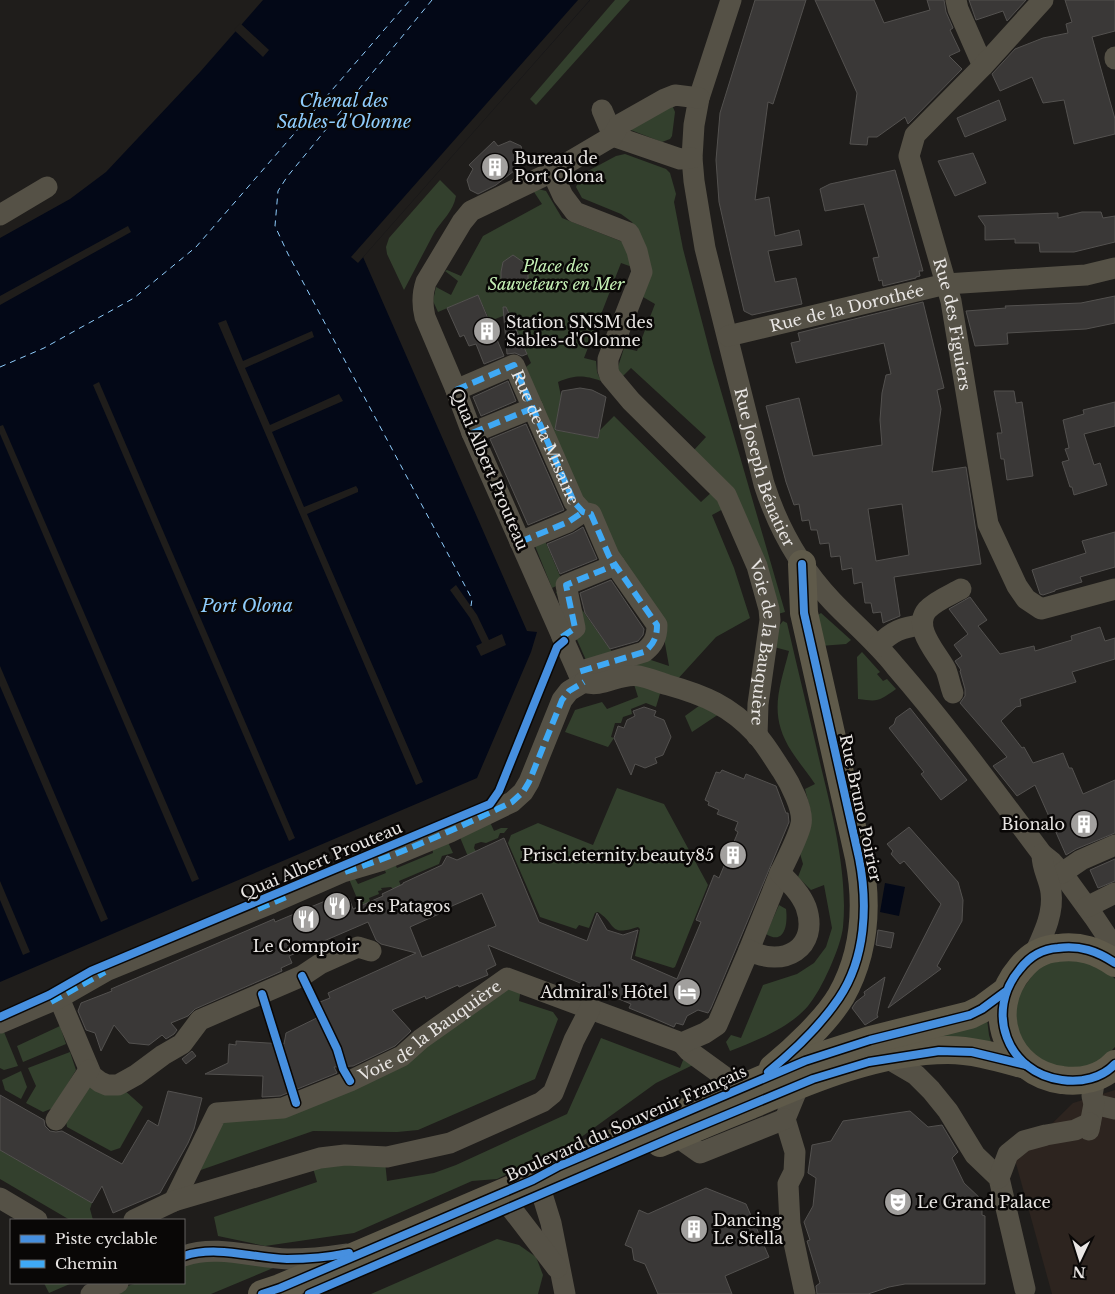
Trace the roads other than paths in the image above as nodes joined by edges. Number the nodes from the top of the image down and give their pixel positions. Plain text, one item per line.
1 (731, 0) edge
2 (956, 0) edge
3 (1043, 0) edge
4 (983, 66) junction
5 (699, 98) junction
6 (602, 110) dead end
7 (613, 136) junction
8 (692, 158) junction
9 (552, 172) junction
10 (47, 187) dead end
11 (0, 215) edge
12 (1115, 268) edge
13 (946, 284) junction
14 (728, 336) junction
15 (456, 390) junction
16 (533, 408) junction
17 (472, 433) junction
18 (582, 512) junction
19 (520, 542) junction
20 (802, 564) junction
21 (615, 565) junction
22 (961, 589) dead end
23 (1115, 589) edge
24 (922, 625) junction
25 (562, 637) junction
26 (867, 643) junction
27 (581, 677) junction
28 (953, 693) dead end
29 (757, 736) junction
30 (1115, 845) edge
31 (1042, 854) junction
32 (780, 873) junction
33 (1062, 873) junction
34 (1115, 893) edge
35 (1087, 908) junction
36 (749, 950) junction
37 (371, 951) dead end
38 (1034, 955) junction
39 (1115, 963) edge
40 (1005, 992) junction
41 (59, 998) junction
42 (590, 1009) junction
43 (0, 1023) edge
44 (682, 1043) junction
45 (887, 1058) junction
46 (1026, 1065) junction
47 (1109, 1069) edge
48 (89, 1070) junction
49 (748, 1085) junction
50 (799, 1085) junction
51 (1115, 1109) edge
52 (784, 1119) junction
53 (1091, 1119) junction
54 (56, 1120) dead end
55 (676, 1136) junction
56 (999, 1178) junction
57 (542, 1194) junction
58 (0, 1198) edge
59 (174, 1201) junction
60 (511, 1208) junction
61 (35, 1219) edge
62 (136, 1219) edge
63 (366, 1251) junction
64 (185, 1256) edge
65 (559, 1270) junction
66 (115, 1284) edge
67 (1025, 1289) dead end
68 (90, 1294) edge
69 (262, 1294) edge
70 (310, 1294) edge
71 (565, 1294) edge
72 (805, 1294) edge

1 - 5 street, Rue Joseph Bénatier
2 - 4 street
3 - 4 street, Rue des Figuiers
4 - 13 street, Rue des Figuiers
5 - 7 street
5 - 8 street, Rue Joseph Bénatier
6 - 7 street
7 - 8 street
7 - 9 street
8 - 14 street, Rue Joseph Bénatier
9 - 15 street, Quai Albert Prouteau
9 - 29 street, Voie de la Bauquière
10 - 11 street
12 - 13 street, Rue de la Dorothée
13 - 14 street, Rue de la Dorothée
13 - 23 street, Rue des Figuiers
14 - 20 street, Rue Joseph Bénatier
15 - 16 street, Rue de la Misaine
15 - 17 street, Quai Albert Prouteau
16 - 17 street
16 - 18 street, Rue de la Misaine
17 - 19 street, Quai Albert Prouteau
18 - 19 street
18 - 21 street, Rue de la Misaine
19 - 25 street, Quai Albert Prouteau
20 - 26 street, Rue Joseph Bénatier
20 - 49 main road, Rue Bruno Poirier
21 - 25 street
21 - 27 street, Rue de la Misaine
22 - 24 street
24 - 26 street
24 - 28 street
25 - 27 street, Quai Albert Prouteau
26 - 31 street, Rue Joseph Bénatier
27 - 29 street
27 - 41 street, Quai Albert Prouteau
29 - 32 street, Voie de la Bauquière
30 - 33 street
31 - 33 street, Rue Joseph Bénatier
31 - 38 street, Rue Joseph Bénatier
32 - 36 street, Voie de la Bauquière
32 - 36 street
33 - 35 street, Rue Joseph Bénatier
34 - 35 street
35 - 39 street, Rue Joseph Bénatier
36 - 44 street
37 - 48 street
38 - 39 main road
38 - 40 main road
40 - 46 main road
40 - 49 main road, Boulevard du Souvenir Français
41 - 43 street, Quai Albert Prouteau
41 - 48 street
42 - 44 street, Voie de la Bauquière
42 - 59 street
42 - 59 street, Voie de la Bauquière
44 - 49 street
45 - 46 main road, Boulevard du Souvenir Français
45 - 50 main road, Boulevard du Souvenir Français
45 - 56 street
46 - 47 main road
47 - 53 street
48 - 54 street
49 - 63 main road, Boulevard du Souvenir Français
50 - 52 street
50 - 55 main road, Boulevard du Souvenir Français
51 - 53 street
52 - 55 street
52 - 72 street
53 - 56 street
55 - 57 main road, Boulevard du Souvenir Français
56 - 67 street
57 - 60 main road, Boulevard du Souvenir Français
57 - 65 street
58 - 61 street
59 - 62 street
60 - 65 street
60 - 70 main road, Boulevard du Souvenir Français
63 - 64 street
63 - 69 main road, Boulevard du Souvenir Français
65 - 71 street
66 - 68 street

